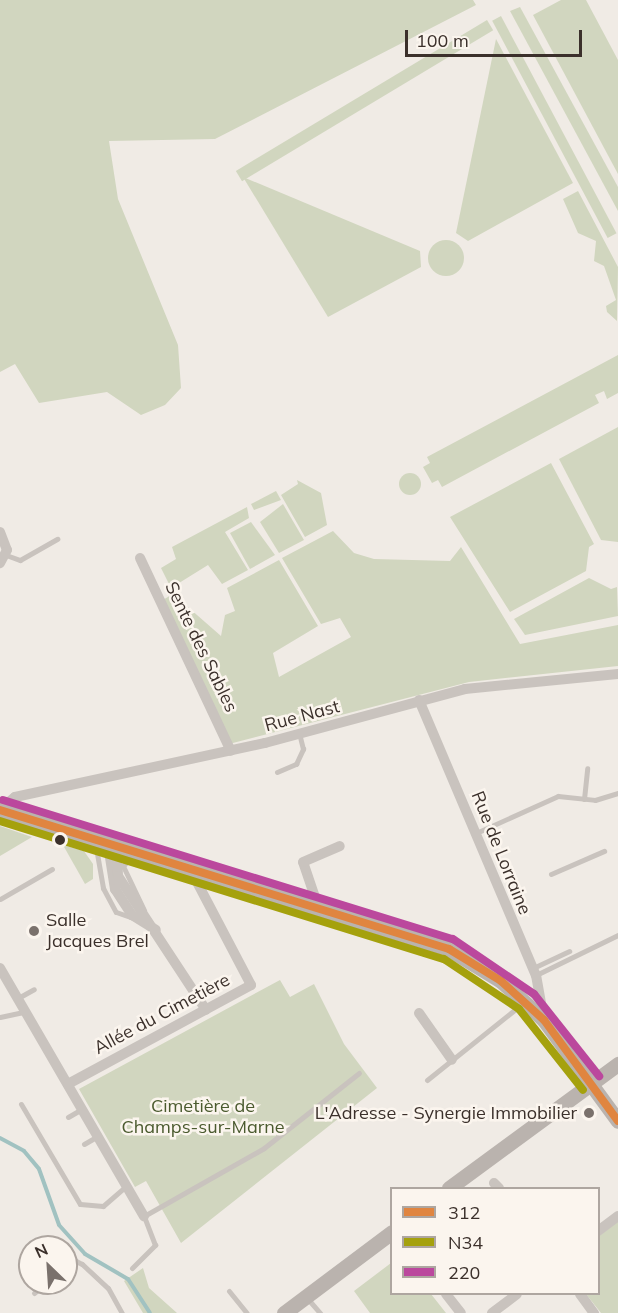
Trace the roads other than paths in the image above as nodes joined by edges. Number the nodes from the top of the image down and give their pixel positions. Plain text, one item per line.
1 (0, 532) edge
2 (57, 539) dead end
3 (140, 558) dead end
4 (3, 559) edge
5 (618, 674) edge
6 (419, 700) junction
7 (299, 733) junction
8 (231, 751) junction
9 (587, 768) dead end
10 (278, 772) dead end
11 (618, 793) edge
12 (584, 799) junction
13 (0, 810) edge
14 (0, 818) edge
15 (39, 825) junction
16 (476, 833) junction
17 (106, 845) junction
18 (340, 846) dead end
19 (604, 851) dead end
20 (140, 854) junction
21 (52, 869) dead end
22 (190, 869) junction
23 (551, 874) dead end
24 (0, 899) edge
25 (318, 906) junction
26 (141, 917) junction
27 (618, 933) edge
28 (569, 951) dead end
29 (0, 968) edge
30 (534, 972) junction
31 (34, 989) dead end
32 (18, 998) junction
33 (526, 1001) junction
34 (206, 1010) junction
35 (26, 1011) junction
36 (419, 1013) dead end
37 (0, 1017) edge
38 (544, 1020) junction
39 (452, 1060) junction
40 (618, 1064) edge
41 (359, 1073) dead end
42 (427, 1080) dead end
43 (591, 1083) junction
44 (68, 1084) junction
45 (21, 1104) dead end
46 (82, 1109) junction
47 (68, 1117) dead end
48 (618, 1121) edge
49 (98, 1136) junction
50 (84, 1144) dead end
51 (127, 1186) junction
52 (450, 1187) edge
53 (144, 1216) junction
54 (618, 1216) edge
55 (600, 1230) edge
56 (390, 1234) edge
57 (78, 1262) edge
58 (132, 1268) dead end
59 (229, 1291) dead end
60 (448, 1295) edge
61 (514, 1295) edge
62 (581, 1295) edge
63 (306, 1297) junction
64 (122, 1313) edge
65 (247, 1313) edge
66 (284, 1313) edge
67 (320, 1313) edge
68 (461, 1313) edge
69 (492, 1313) edge
70 (594, 1313) edge

1 - 4 street
2 - 4 lane
3 - 8 street, Sente des Sables
5 - 6 street, Rue Nast
6 - 7 street, Rue Nast
6 - 16 street, Rue de Lorraine
7 - 8 street, Rue Nast
7 - 10 lane
8 - 13 street, Rue Nast
9 - 12 lane
11 - 12 lane
12 - 16 lane
13 - 15 main road
14 - 15 main road
15 - 17 main road
16 - 30 street, Rue de Lorraine
17 - 20 main road
17 - 26 street
17 - 26 lane
18 - 25 street
19 - 23 lane
20 - 22 main road
20 - 26 lane
21 - 24 lane
22 - 25 main road
22 - 34 street, Allée du Cimetière
25 - 33 main road
26 - 34 street
27 - 30 lane
28 - 30 lane
29 - 32 street
30 - 38 street, Rue de Lorraine
31 - 32 lane
32 - 35 street
33 - 38 main road
33 - 39 lane
34 - 44 street, Allée du Cimetière
35 - 37 lane
35 - 44 street
36 - 39 street
38 - 43 main road
39 - 42 lane
40 - 43 main road
41 - 53 lane
43 - 48 main road
43 - 52 main road
44 - 46 street
45 - 51 lane
46 - 47 lane
46 - 49 street
49 - 50 lane
49 - 51 street
51 - 53 street
53 - 58 lane
54 - 55 street
56 - 63 main road
57 - 64 lane
59 - 65 lane
60 - 68 street
61 - 69 street
62 - 70 street
63 - 66 main road
63 - 67 lane

